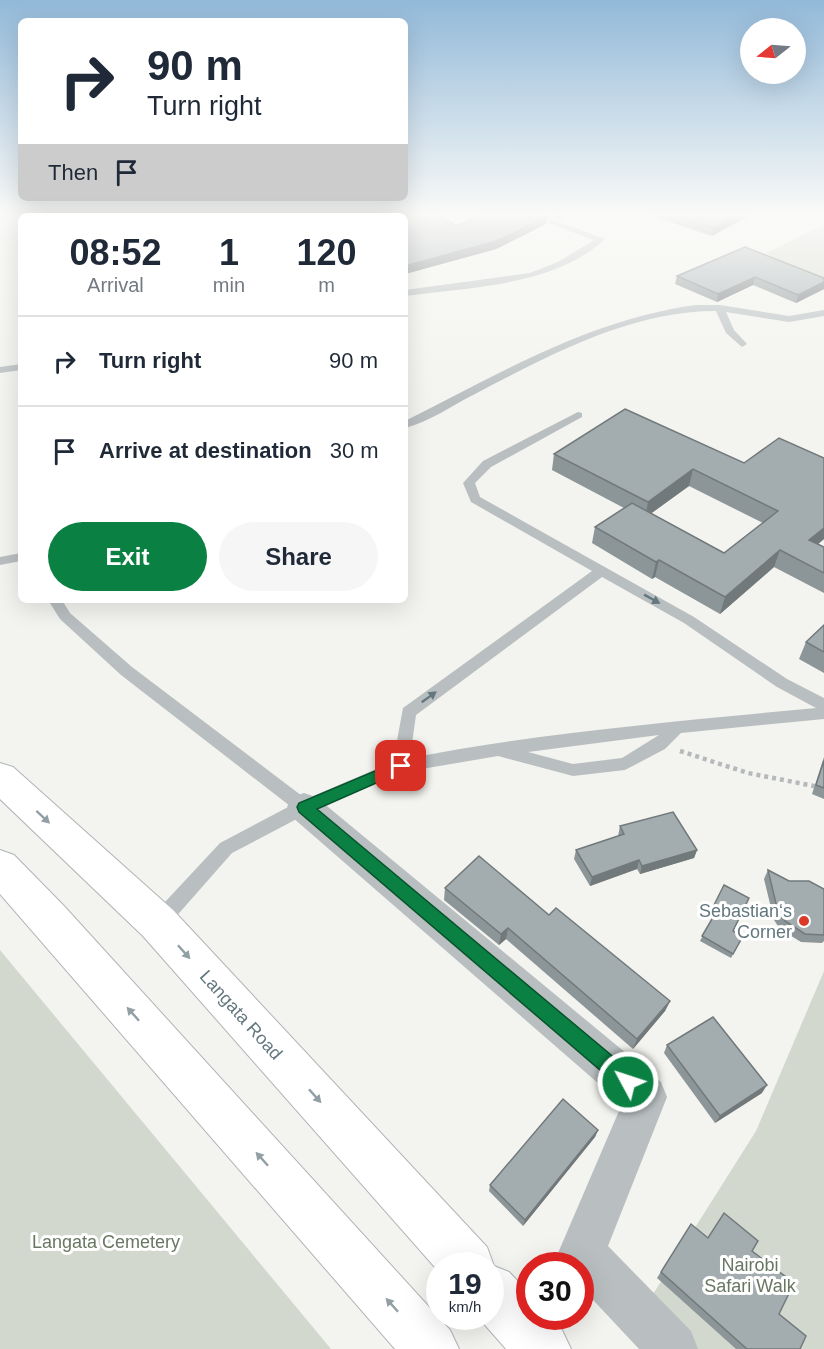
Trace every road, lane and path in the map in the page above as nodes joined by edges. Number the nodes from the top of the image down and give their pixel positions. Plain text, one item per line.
1 (518, 277) edge
2 (408, 293) edge
3 (720, 308) junction
4 (824, 313) edge
5 (742, 344) dead end
6 (18, 367) edge
7 (0, 370) edge
8 (578, 415) dead end
9 (408, 424) edge
10 (18, 558) edge
11 (0, 561) edge
12 (601, 571) junction
13 (56, 603) edge
14 (824, 705) edge
15 (824, 713) edge
16 (677, 727) junction
17 (659, 745) junction
18 (495, 751) junction
19 (401, 766) junction
20 (0, 777) edge
21 (824, 788) edge
22 (304, 807) junction
23 (0, 867) edge
24 (158, 923) junction
25 (455, 1252) edge
26 (504, 1306) edge
27 (431, 1349) edge
28 (543, 1349) edge
29 (673, 1349) edge

1 - 2 lane
3 - 4 lane
3 - 5 lane
3 - 9 lane
6 - 7 lane
8 - 12 lane
10 - 11 lane
12 -> 14 lane
19 -> 12 lane
13 - 22 lane
15 - 16 lane
16 - 17 lane
16 - 18 lane
17 - 18 lane
17 - 21 path
18 - 19 lane
19 - 22 lane
20 -> 24 main road, Langata Road
22 - 24 lane
22 - 29 street
27 -> 23 main road
24 -> 25 main road, Langata Road
26 - 28 main road

